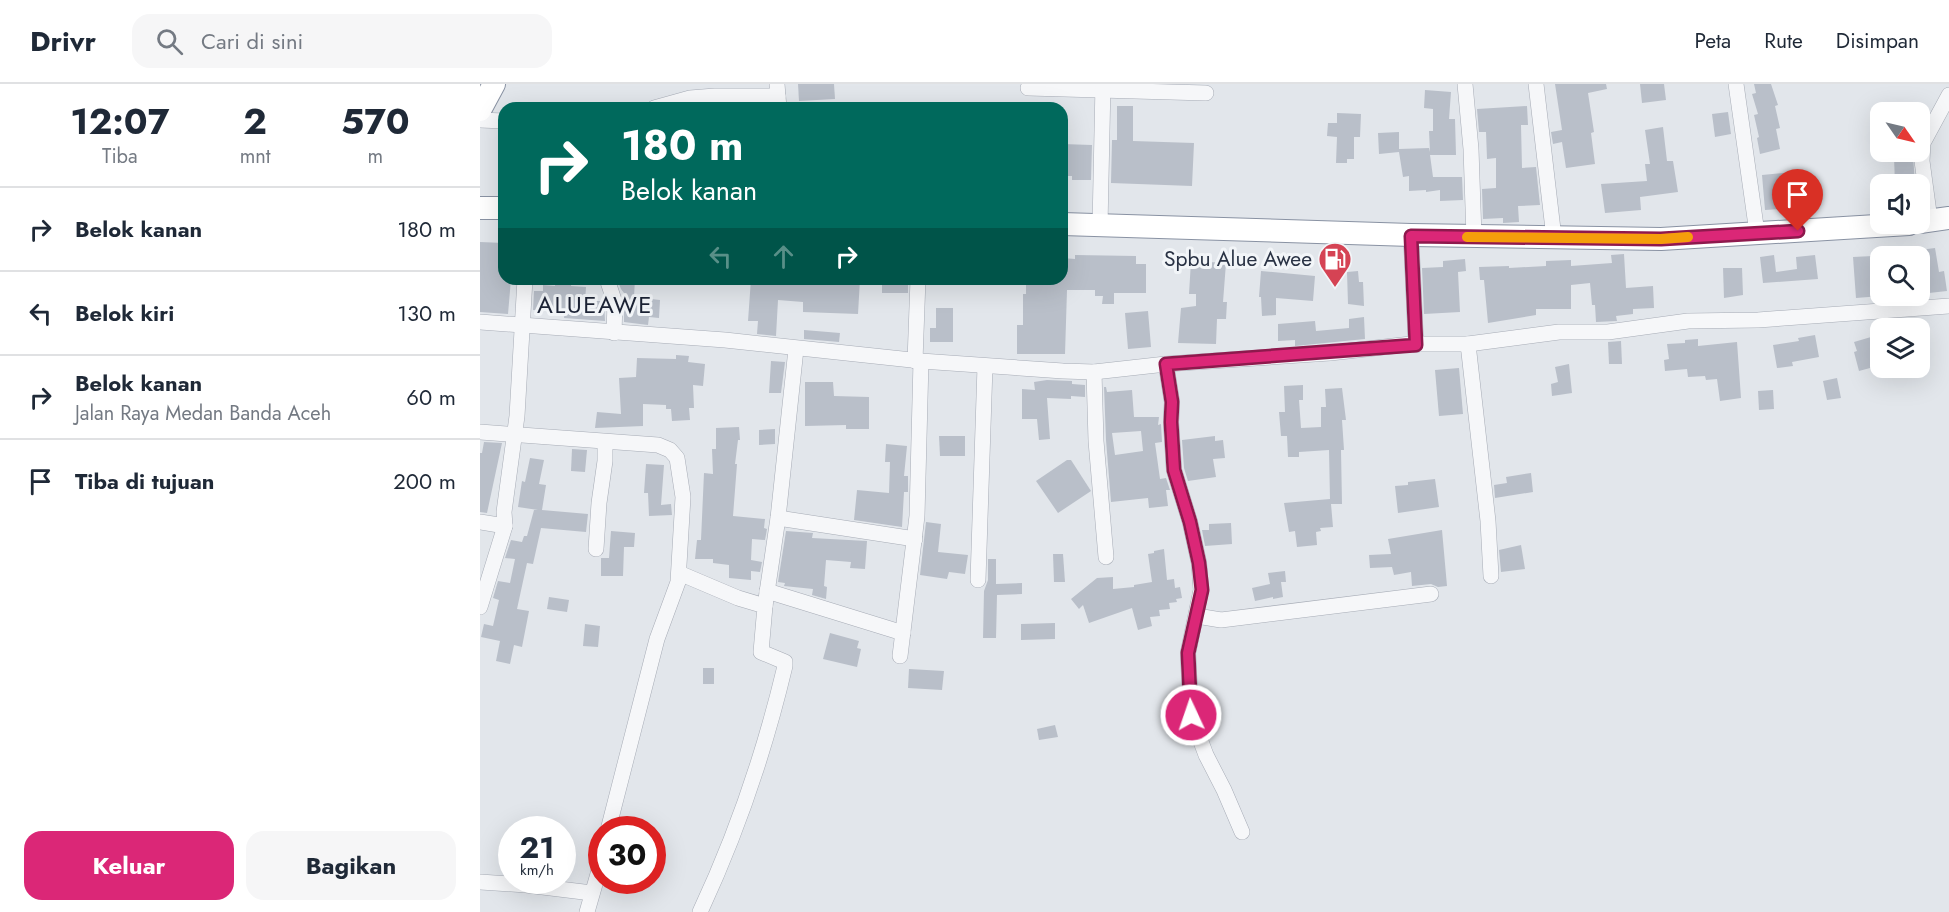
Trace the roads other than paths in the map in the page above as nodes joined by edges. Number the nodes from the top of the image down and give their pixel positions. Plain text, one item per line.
1 (494, 84) edge
2 (1465, 84) edge
3 (1536, 84) edge
4 (1736, 84) edge
5 (1103, 87) edge
6 (1028, 88) dead end
7 (1206, 93) dead end
8 (1949, 95) edge
9 (778, 96) edge
10 (676, 102) edge
11 (480, 110) edge
12 (480, 120) edge
13 (498, 121) edge
14 (1923, 174) edge
15 (480, 208) edge
16 (498, 208) edge
17 (1068, 224) edge
18 (1870, 225) edge
19 (1100, 226) junction
20 (1756, 233) junction
21 (1411, 236) junction
22 (1474, 237) junction
23 (1554, 238) junction
24 (525, 285) edge
25 (609, 285) edge
26 (918, 285) edge
27 (1949, 306) edge
28 (480, 322) edge
29 (522, 326) junction
30 (614, 333) junction
31 (1468, 344) junction
32 (1416, 345) junction
33 (796, 349) junction
34 (918, 361) junction
35 (1166, 364) junction
36 (986, 366) junction
37 (1094, 372) junction
38 (480, 432) edge
39 (514, 434) junction
40 (605, 442) junction
41 (778, 518) junction
42 (480, 522) edge
43 (505, 526) junction
44 (915, 539) junction
45 (596, 549) dead end
46 (1107, 557) dead end
47 (679, 573) junction
48 (1491, 576) dead end
49 (978, 580) dead end
50 (1431, 594) dead end
51 (766, 598) junction
52 (480, 607) edge
53 (1197, 616) junction
54 (903, 633) junction
55 (900, 656) dead end
56 (613, 816) edge
57 (1242, 832) dead end
58 (480, 882) edge
59 (589, 904) edge
60 (700, 912) edge

1 - 11 highway
2 - 22 street
3 - 23 street
4 - 20 street
5 - 6 street
5 - 7 street
5 - 19 street
8 - 14 street
9 - 10 street
12 - 13 street
15 - 16 highway
17 - 19 highway
18 - 20 highway
19 - 21 highway
20 - 23 highway
21 - 22 highway
21 - 32 street
22 - 23 highway
24 - 29 street
25 - 30 street
26 - 34 street
27 - 31 street
28 - 29 street
29 - 30 street
29 - 39 street
30 - 33 street
31 - 32 street
31 - 48 street
32 - 35 street
33 - 34 street
33 - 41 street
34 - 36 street
34 - 44 street
35 - 37 street
35 - 53 street
36 - 37 street
36 - 49 street
37 - 46 street
38 - 39 street
39 - 40 street
39 - 43 street
40 - 45 street
40 - 47 street
41 - 44 street
41 - 51 street
42 - 43 street
43 - 52 street
44 - 54 street
47 - 51 street
47 - 56 street
50 - 53 street
51 - 54 street
51 - 60 street
53 - 57 street
54 - 55 street
58 - 59 street

